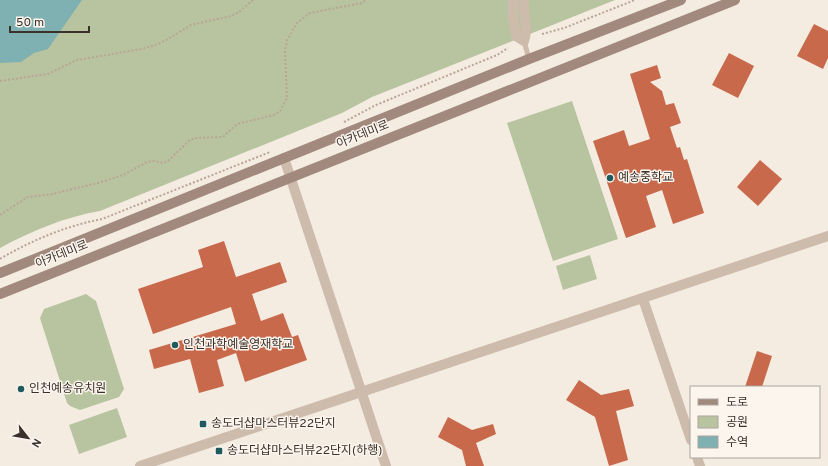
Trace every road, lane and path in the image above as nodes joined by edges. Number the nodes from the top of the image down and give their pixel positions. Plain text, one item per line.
1 (253, 0) edge
2 (366, 0) edge
3 (513, 0) edge
4 (524, 0) edge
5 (635, 0) edge
6 (682, 0) edge
7 (735, 0) edge
8 (542, 34) dead end
9 (524, 42) junction
10 (508, 48) dead end
11 (529, 59) junction
12 (0, 81) edge
13 (338, 124) dead end
14 (272, 151) dead end
15 (284, 158) junction
16 (291, 179) junction
17 (0, 215) edge
18 (828, 236) edge
19 (0, 258) edge
20 (0, 273) edge
21 (0, 294) edge
22 (643, 299) junction
23 (362, 393) junction
24 (690, 437) edge
25 (140, 466) edge
26 (386, 466) edge

1 - 12 path
2 - 17 path
3 - 9 street
4 - 9 street
5 - 8 path
6 - 11 main road, 아카데미로
7 - 16 main road, 아카데미로
9 - 11 lane
10 - 13 path
11 - 15 main road, 아카데미로
14 - 19 path
15 - 16 street
15 - 20 main road, 아카데미로
16 - 21 main road, 아카데미로
16 - 23 street
18 - 22 street
22 - 23 street
22 - 24 street
23 - 25 street
23 - 26 street

